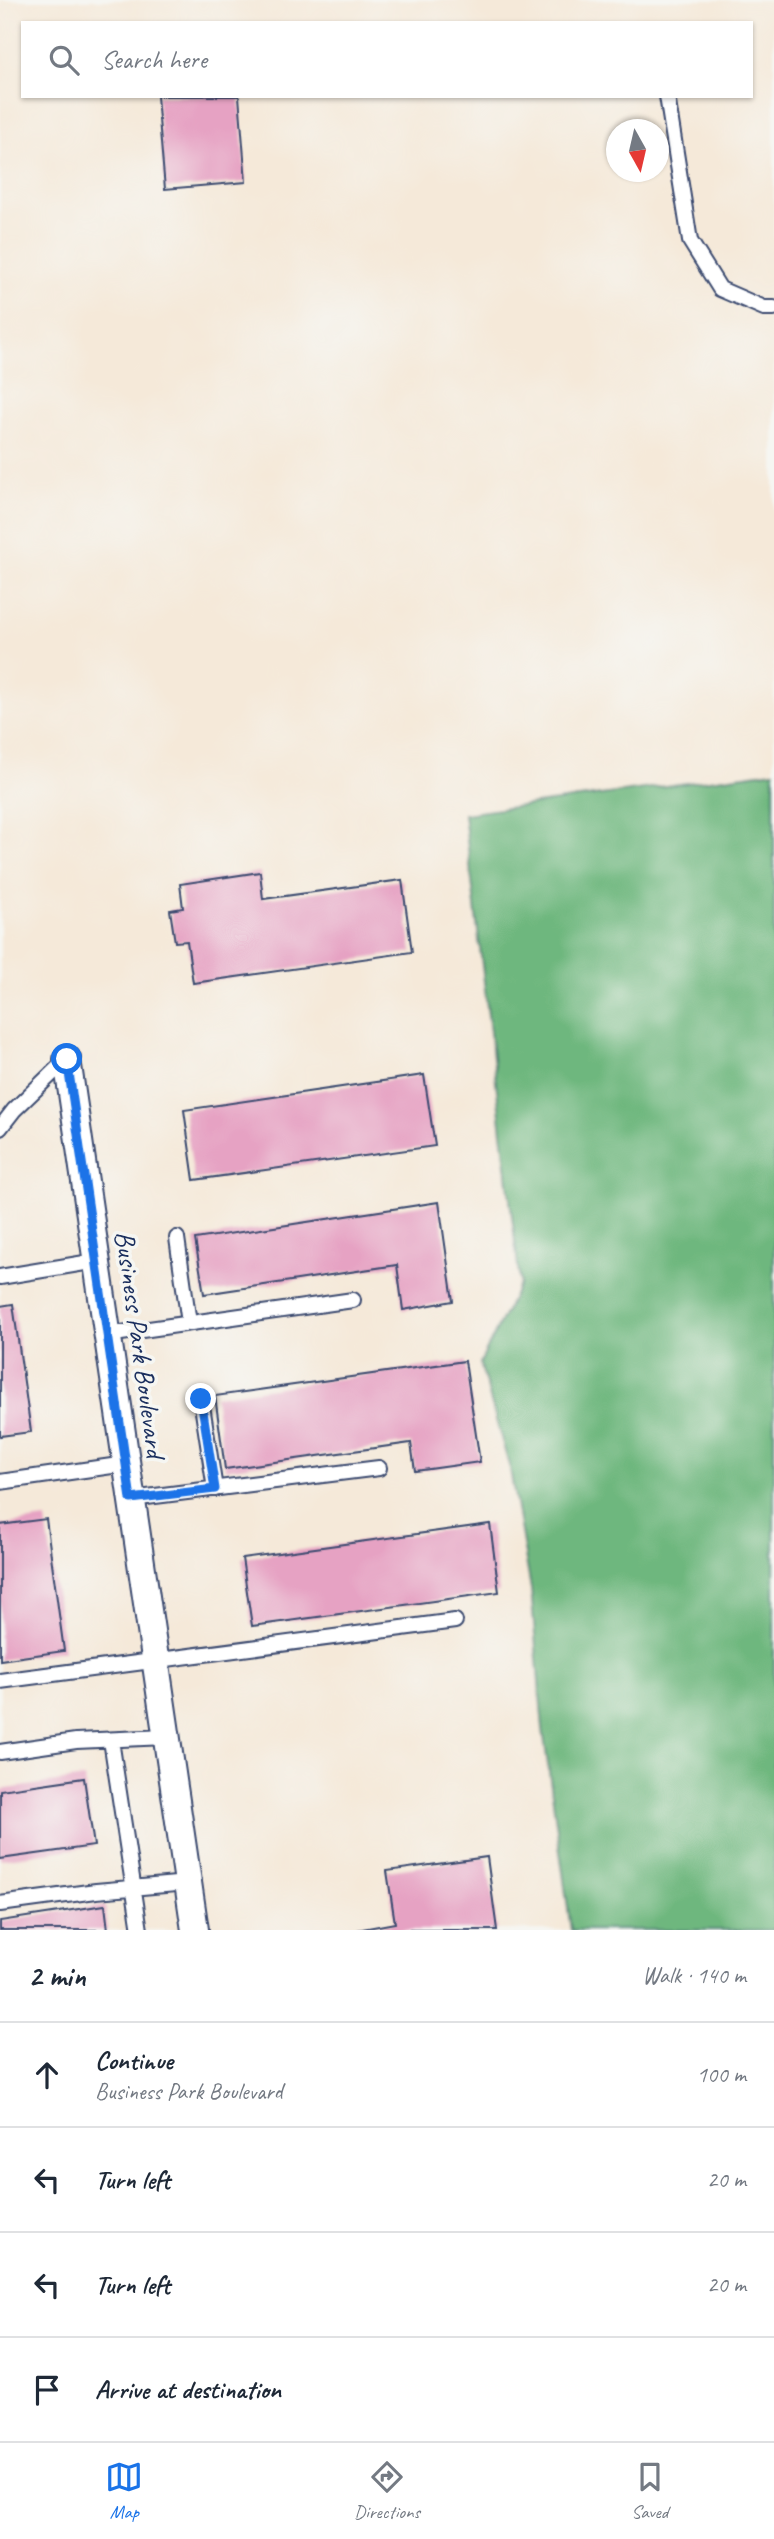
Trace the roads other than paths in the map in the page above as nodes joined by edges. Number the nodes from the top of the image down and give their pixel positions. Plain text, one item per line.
1 (667, 98) edge
2 (774, 308) edge
3 (67, 1059) joint
4 (7, 1108) edge
5 (0, 1128) edge
6 (177, 1238) dead end
7 (97, 1261) junction
8 (0, 1277) edge
9 (353, 1300) dead end
10 (189, 1323) junction
11 (107, 1335) junction
12 (201, 1399) dead end
13 (126, 1464) junction
14 (379, 1468) dead end
15 (0, 1482) edge
16 (215, 1489) junction
17 (131, 1499) junction
18 (455, 1621) dead end
19 (155, 1659) junction
20 (0, 1681) edge
21 (166, 1737) junction
22 (111, 1740) junction
23 (0, 1752) edge
24 (188, 1883) junction
25 (133, 1888) junction
26 (0, 1903) edge
27 (140, 1930) edge
28 (195, 1930) edge

1 - 2 lane
3 - 4 lane
3 - 7 street, Business Park Boulevard
4 - 5 lane
6 - 10 lane
7 - 8 lane
7 - 11 street, Business Park Boulevard
9 - 10 lane
10 - 11 lane
11 - 13 street, Business Park Boulevard
12 - 16 lane
13 - 15 lane
13 - 17 street, Business Park Boulevard
14 - 16 lane
16 - 17 lane
17 - 19 street, Business Park Boulevard
18 - 19 lane
19 - 20 lane
19 - 21 street, Business Park Boulevard
21 - 22 lane
21 - 24 street, Business Park Boulevard
22 - 23 lane
22 - 25 lane
24 - 25 lane
24 - 28 street, Business Park Boulevard
25 - 26 lane
25 - 27 lane

